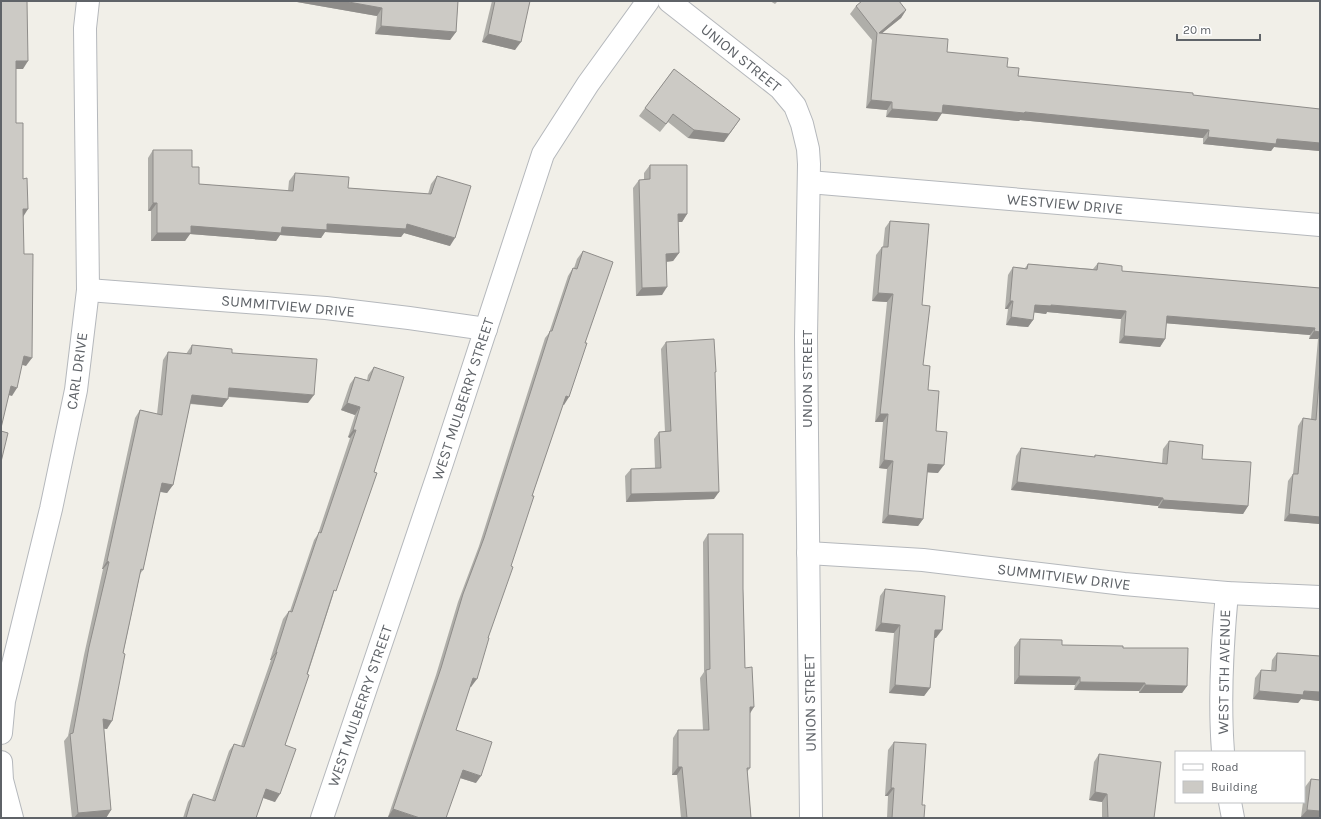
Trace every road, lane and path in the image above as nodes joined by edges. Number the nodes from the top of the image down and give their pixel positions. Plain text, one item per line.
1 (88, 1) edge
2 (648, 1) edge
3 (669, 1) edge
4 (809, 182) junction
5 (1320, 225) edge
6 (88, 290) junction
7 (486, 329) junction
8 (808, 553) junction
9 (1227, 593) junction
10 (1320, 596) edge
11 (1, 733) edge
12 (1223, 751) edge
13 (1, 762) edge
14 (1230, 803) edge
15 (12, 818) edge
16 (322, 818) edge
17 (812, 818) edge
18 (1233, 818) edge

1 - 6 street, CARL DRIVE
2 - 7 street, WEST MULBERRY STREET
3 - 4 street, UNION STREET
4 - 5 street, WESTVIEW DRIVE
4 - 8 street, UNION STREET
6 - 7 street, SUMMITVIEW DRIVE
6 - 11 street, CARL DRIVE
7 - 16 street, WEST MULBERRY STREET
8 - 9 street, SUMMITVIEW DRIVE
8 - 17 street, UNION STREET
9 - 10 street, SUMMITVIEW DRIVE
9 - 12 street, WEST 5TH AVENUE
13 - 15 street
14 - 18 street

